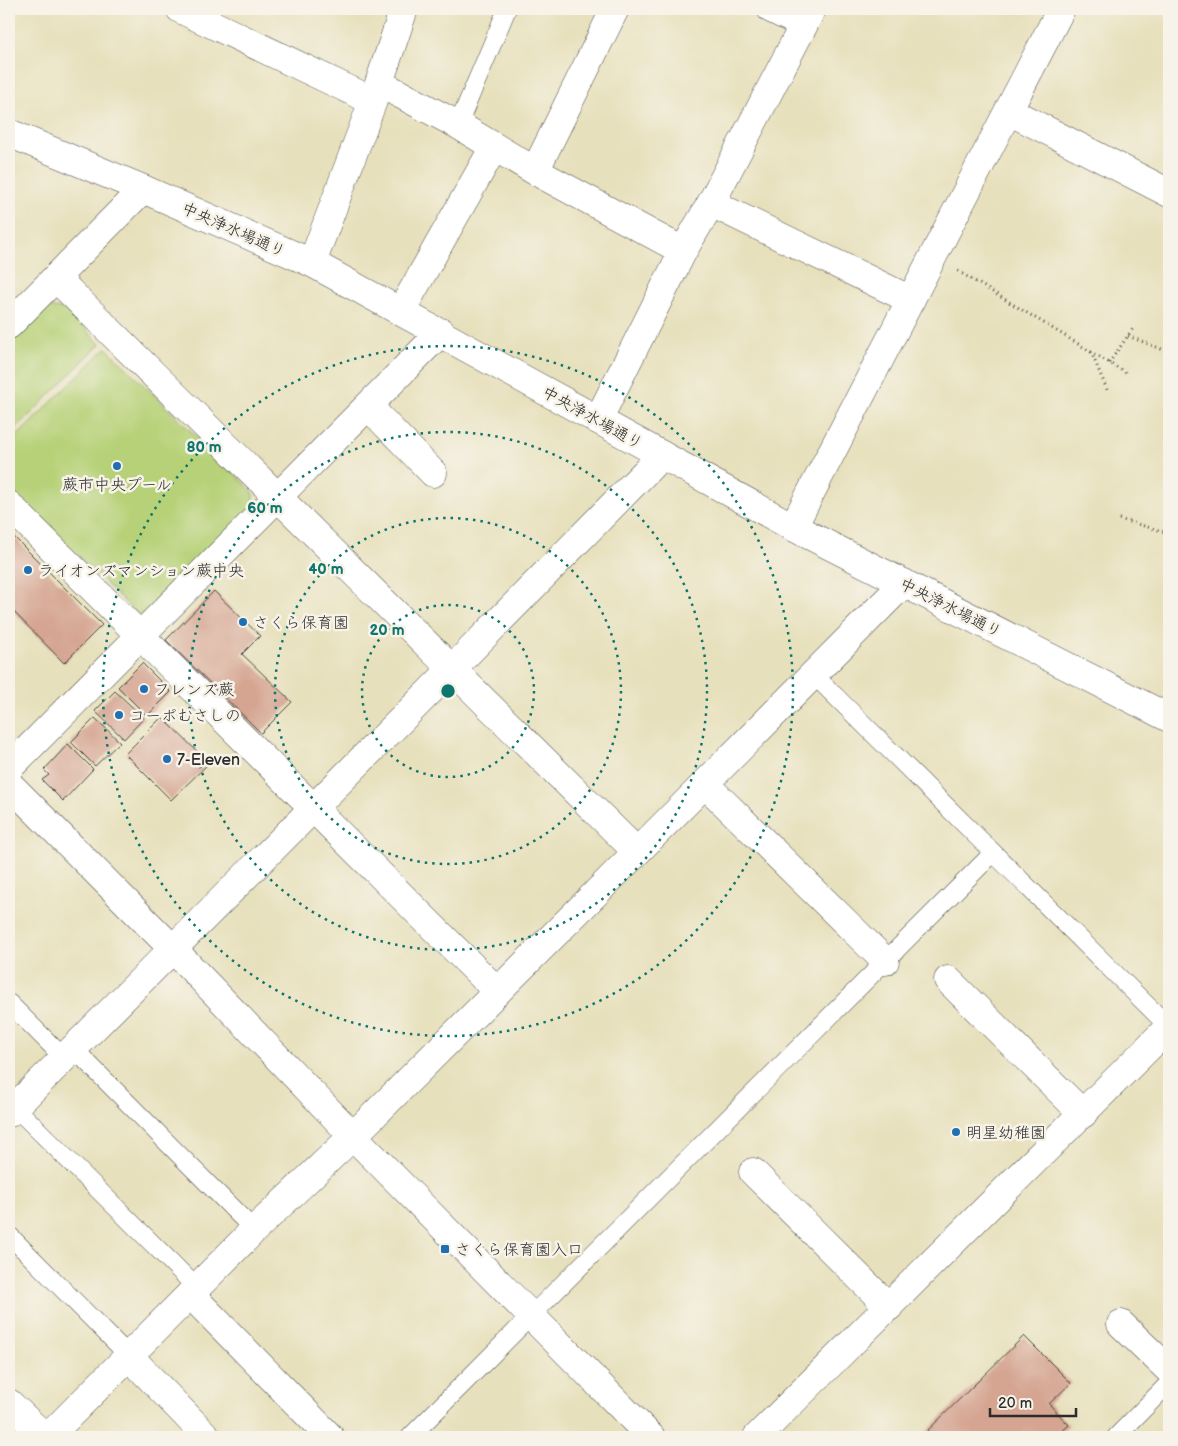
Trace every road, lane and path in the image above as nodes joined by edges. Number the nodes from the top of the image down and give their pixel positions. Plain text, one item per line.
1 (404, 9) edge
2 (507, 9) edge
3 (614, 9) edge
4 (771, 9) edge
5 (1061, 9) edge
6 (191, 11) edge
7 (808, 17) edge
8 (376, 92) junction
9 (1009, 111) junction
10 (458, 126) junction
11 (9, 133) edge
12 (494, 147) junction
13 (535, 171) junction
14 (1167, 184) edge
15 (144, 189) junction
16 (711, 203) junction
17 (683, 251) junction
18 (933, 256) junction
19 (312, 263) junction
20 (56, 278) junction
21 (911, 300) junction
22 (401, 311) junction
23 (9, 325) edge
24 (1134, 327) dead end
25 (441, 332) junction
26 (1128, 336) junction
27 (1091, 352) junction
28 (1169, 352) edge
29 (1109, 363) junction
30 (1126, 373) dead end
31 (1108, 392) dead end
32 (368, 406) junction
33 (598, 420) junction
34 (662, 455) junction
35 (433, 473) dead end
36 (278, 498) junction
37 (9, 505) edge
38 (1119, 519) dead end
39 (793, 527) junction
40 (1169, 533) edge
41 (904, 583) junction
42 (140, 636) junction
43 (452, 669) junction
44 (813, 674) junction
45 (1169, 718) edge
46 (9, 768) edge
47 (9, 784) edge
48 (705, 784) junction
49 (313, 807) junction
50 (637, 852) junction
51 (993, 853) junction
52 (172, 948) junction
53 (885, 961) junction
54 (948, 980) dead end
55 (497, 991) junction
56 (9, 1003) edge
57 (1169, 1027) edge
58 (68, 1053) junction
59 (11, 1111) edge
60 (1083, 1114) junction
61 (353, 1136) junction
62 (753, 1172) dead end
63 (254, 1230) junction
64 (9, 1235) edge
65 (194, 1291) junction
66 (889, 1307) junction
67 (532, 1317) junction
68 (1121, 1324) dead end
69 (129, 1356) junction
70 (1169, 1370) edge
71 (1169, 1383) edge
72 (9, 1403) edge
73 (47, 1437) edge
74 (207, 1437) edge
75 (330, 1437) edge
76 (410, 1437) edge
77 (651, 1437) edge
78 (757, 1437) edge
79 (1116, 1437) edge

1 - 8 street
2 - 10 lane
3 - 13 street
4 - 7 street
5 - 9 street
6 - 8 street
7 - 16 street
8 - 10 street
8 - 19 street
9 - 14 street
9 - 18 street
10 - 12 street
11 - 15 street, 中央浄水場通り
12 - 13 street
12 - 22 street
13 - 17 street
15 - 19 street, 中央浄水場通り
15 - 20 street
16 - 17 street
16 - 21 street
17 - 33 street
18 - 21 street
18 - 27 path
19 - 22 street, 中央浄水場通り
20 - 23 street
20 - 36 street
21 - 39 street
22 - 25 street, 中央浄水場通り
24 - 26 path
25 - 32 street
25 - 33 street, 中央浄水場通り
26 - 28 path
26 - 29 path
27 - 29 path
27 - 31 path
29 - 30 path
32 - 35 street
32 - 36 street
33 - 34 street, 中央浄水場通り
34 - 39 street, 中央浄水場通り
34 - 43 street
36 - 42 street
36 - 43 street
37 - 42 street
38 - 40 path
39 - 41 street, 中央浄水場通り
41 - 44 street
41 - 45 street, 中央浄水場通り
42 - 46 street
42 - 49 street
43 - 49 street
43 - 50 street
44 - 48 street
44 - 51 lane
47 - 52 street
48 - 50 street
48 - 53 street
49 - 52 street
49 - 55 street
50 - 55 street
51 - 53 lane
51 - 57 lane
52 - 58 street
52 - 61 street
53 - 67 lane
54 - 60 street
55 - 61 street
56 - 58 lane
57 - 60 street
58 - 59 street
58 - 63 lane
59 - 65 lane
60 - 66 street
61 - 63 street
61 - 67 street
62 - 66 street
63 - 65 street
64 - 69 lane
65 - 69 street
65 - 75 street
66 - 78 street
67 - 76 lane
67 - 77 street
68 - 70 street
69 - 73 street
69 - 74 street
71 - 79 lane
72 - 73 street

